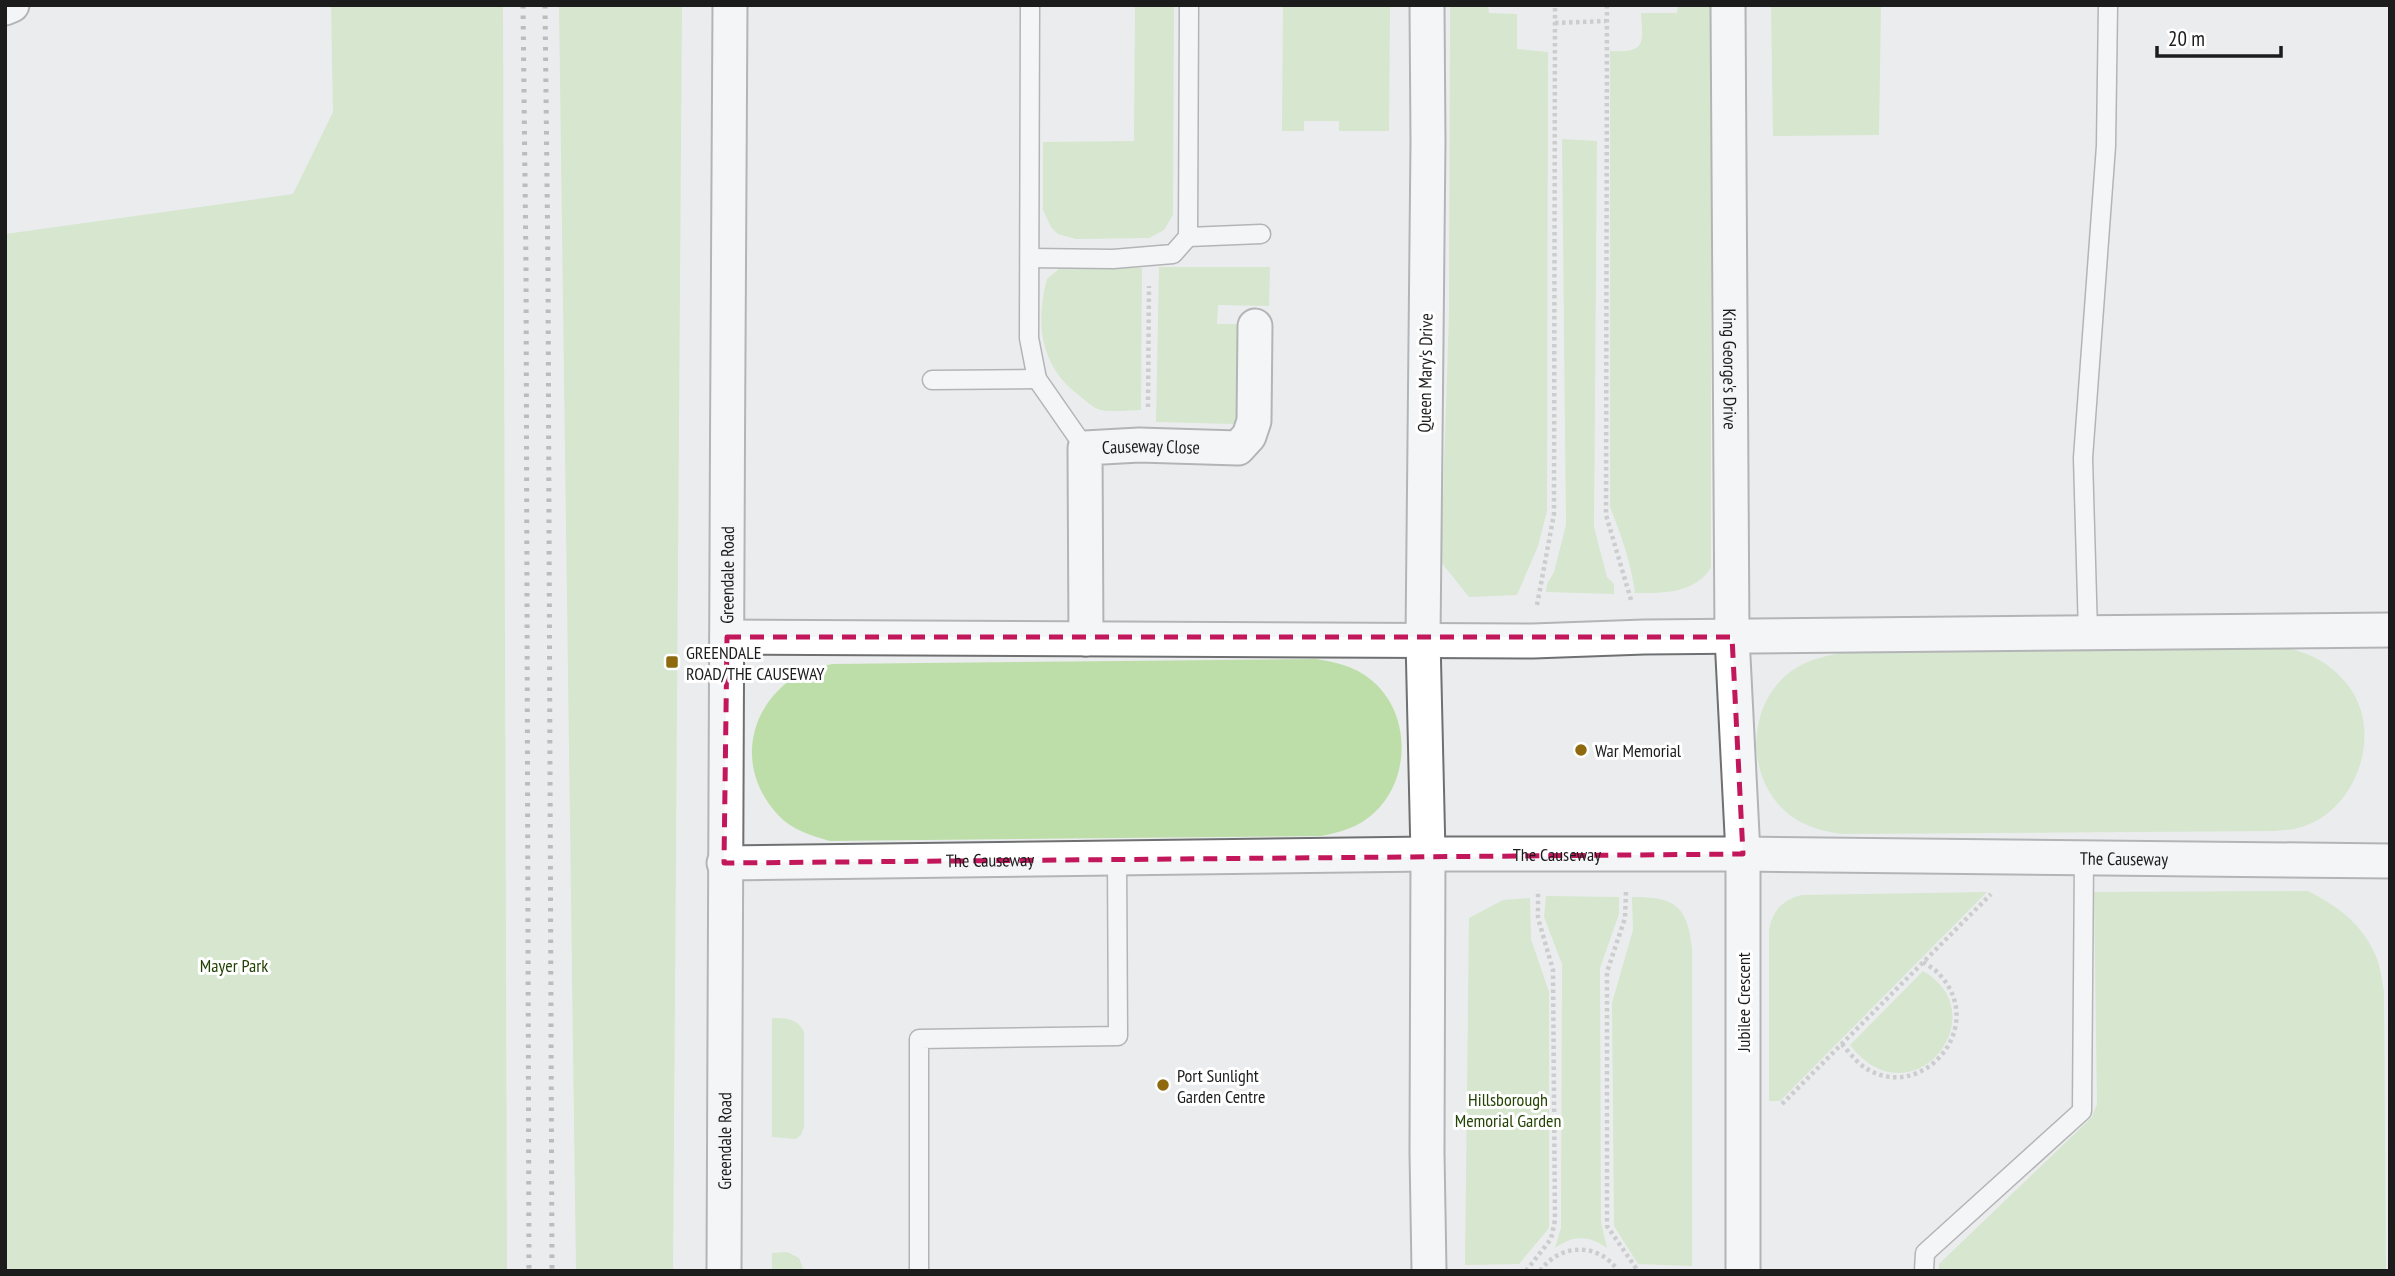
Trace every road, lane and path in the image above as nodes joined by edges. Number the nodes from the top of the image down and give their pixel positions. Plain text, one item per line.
1 (12, 5) edge
2 (730, 5) edge
3 (1030, 5) edge
4 (1189, 5) edge
5 (1427, 5) edge
6 (1555, 5) edge
7 (1607, 5) edge
8 (1728, 5) edge
9 (2108, 5) edge
10 (5, 8) edge
11 (1606, 21) junction
12 (1555, 23) junction
13 (1261, 234) dead end
14 (1188, 237) junction
15 (1150, 256) junction
16 (1030, 258) junction
17 (1255, 326) dead end
18 (1037, 379) junction
19 (932, 380) dead end
20 (1147, 446) junction
21 (1086, 447) junction
22 (2390, 630) edge
23 (2088, 633) junction
24 (1732, 636) junction
25 (727, 637) junction
26 (1644, 637) junction
27 (1086, 639) junction
28 (1423, 639) junction
29 (1533, 640) junction
30 (1737, 733) joint
31 (1743, 853) junction
32 (1538, 854) junction
33 (1626, 854) junction
34 (1428, 855) junction
35 (2028, 857) junction
36 (1117, 858) junction
37 (2084, 858) junction
38 (2390, 861) edge
39 (724, 863) junction
40 (1923, 962) junction
41 (1842, 1044) junction
42 (1743, 1106) junction
43 (724, 1271) edge
44 (919, 1271) edge
45 (1429, 1271) edge
46 (1526, 1271) edge
47 (1541, 1271) edge
48 (1618, 1271) edge
49 (1638, 1271) edge
50 (1743, 1271) edge
51 (1924, 1271) edge

1 - 10 street
2 - 25 street, Greendale Road
3 - 16 lane
4 - 14 lane
5 - 28 street, Queen Mary's Drive
6 - 12 path
7 - 11 path
8 - 24 street, King George's Drive
9 - 23 lane
11 - 12 path
11 - 26 path
12 - 29 path
13 - 14 lane
14 - 15 lane
15 - 16 lane
15 - 20 path
16 - 18 lane
17 - 20 street, Causeway Close
18 - 19 lane
18 - 21 lane
20 - 21 street, Causeway Close
21 - 27 street, Causeway Close
22 - 23 street
23 - 24 street
24 - 26 street
24 - 30 street, King George's Drive
25 - 27 street
25 - 39 street, Greendale Road
26 - 29 street
27 - 28 street
28 - 29 street
28 - 34 street, Queen Mary's Drive
30 - 31 street, Jubilee Crescent
31 - 33 street, The Causeway
31 - 35 street, The Causeway
31 - 42 street, Jubilee Crescent
32 - 33 street, The Causeway
32 - 34 street, The Causeway
32 - 46 path
33 - 49 path
34 - 36 street, The Causeway
34 - 45 street
35 - 37 street, The Causeway
35 - 40 path
36 - 39 street, The Causeway
36 - 44 lane
37 - 38 street, The Causeway
37 - 51 lane
39 - 43 street, Greendale Road
40 - 41 path
40 - 41 path
41 - 42 path
42 - 50 street, Jubilee Crescent
47 - 48 path

